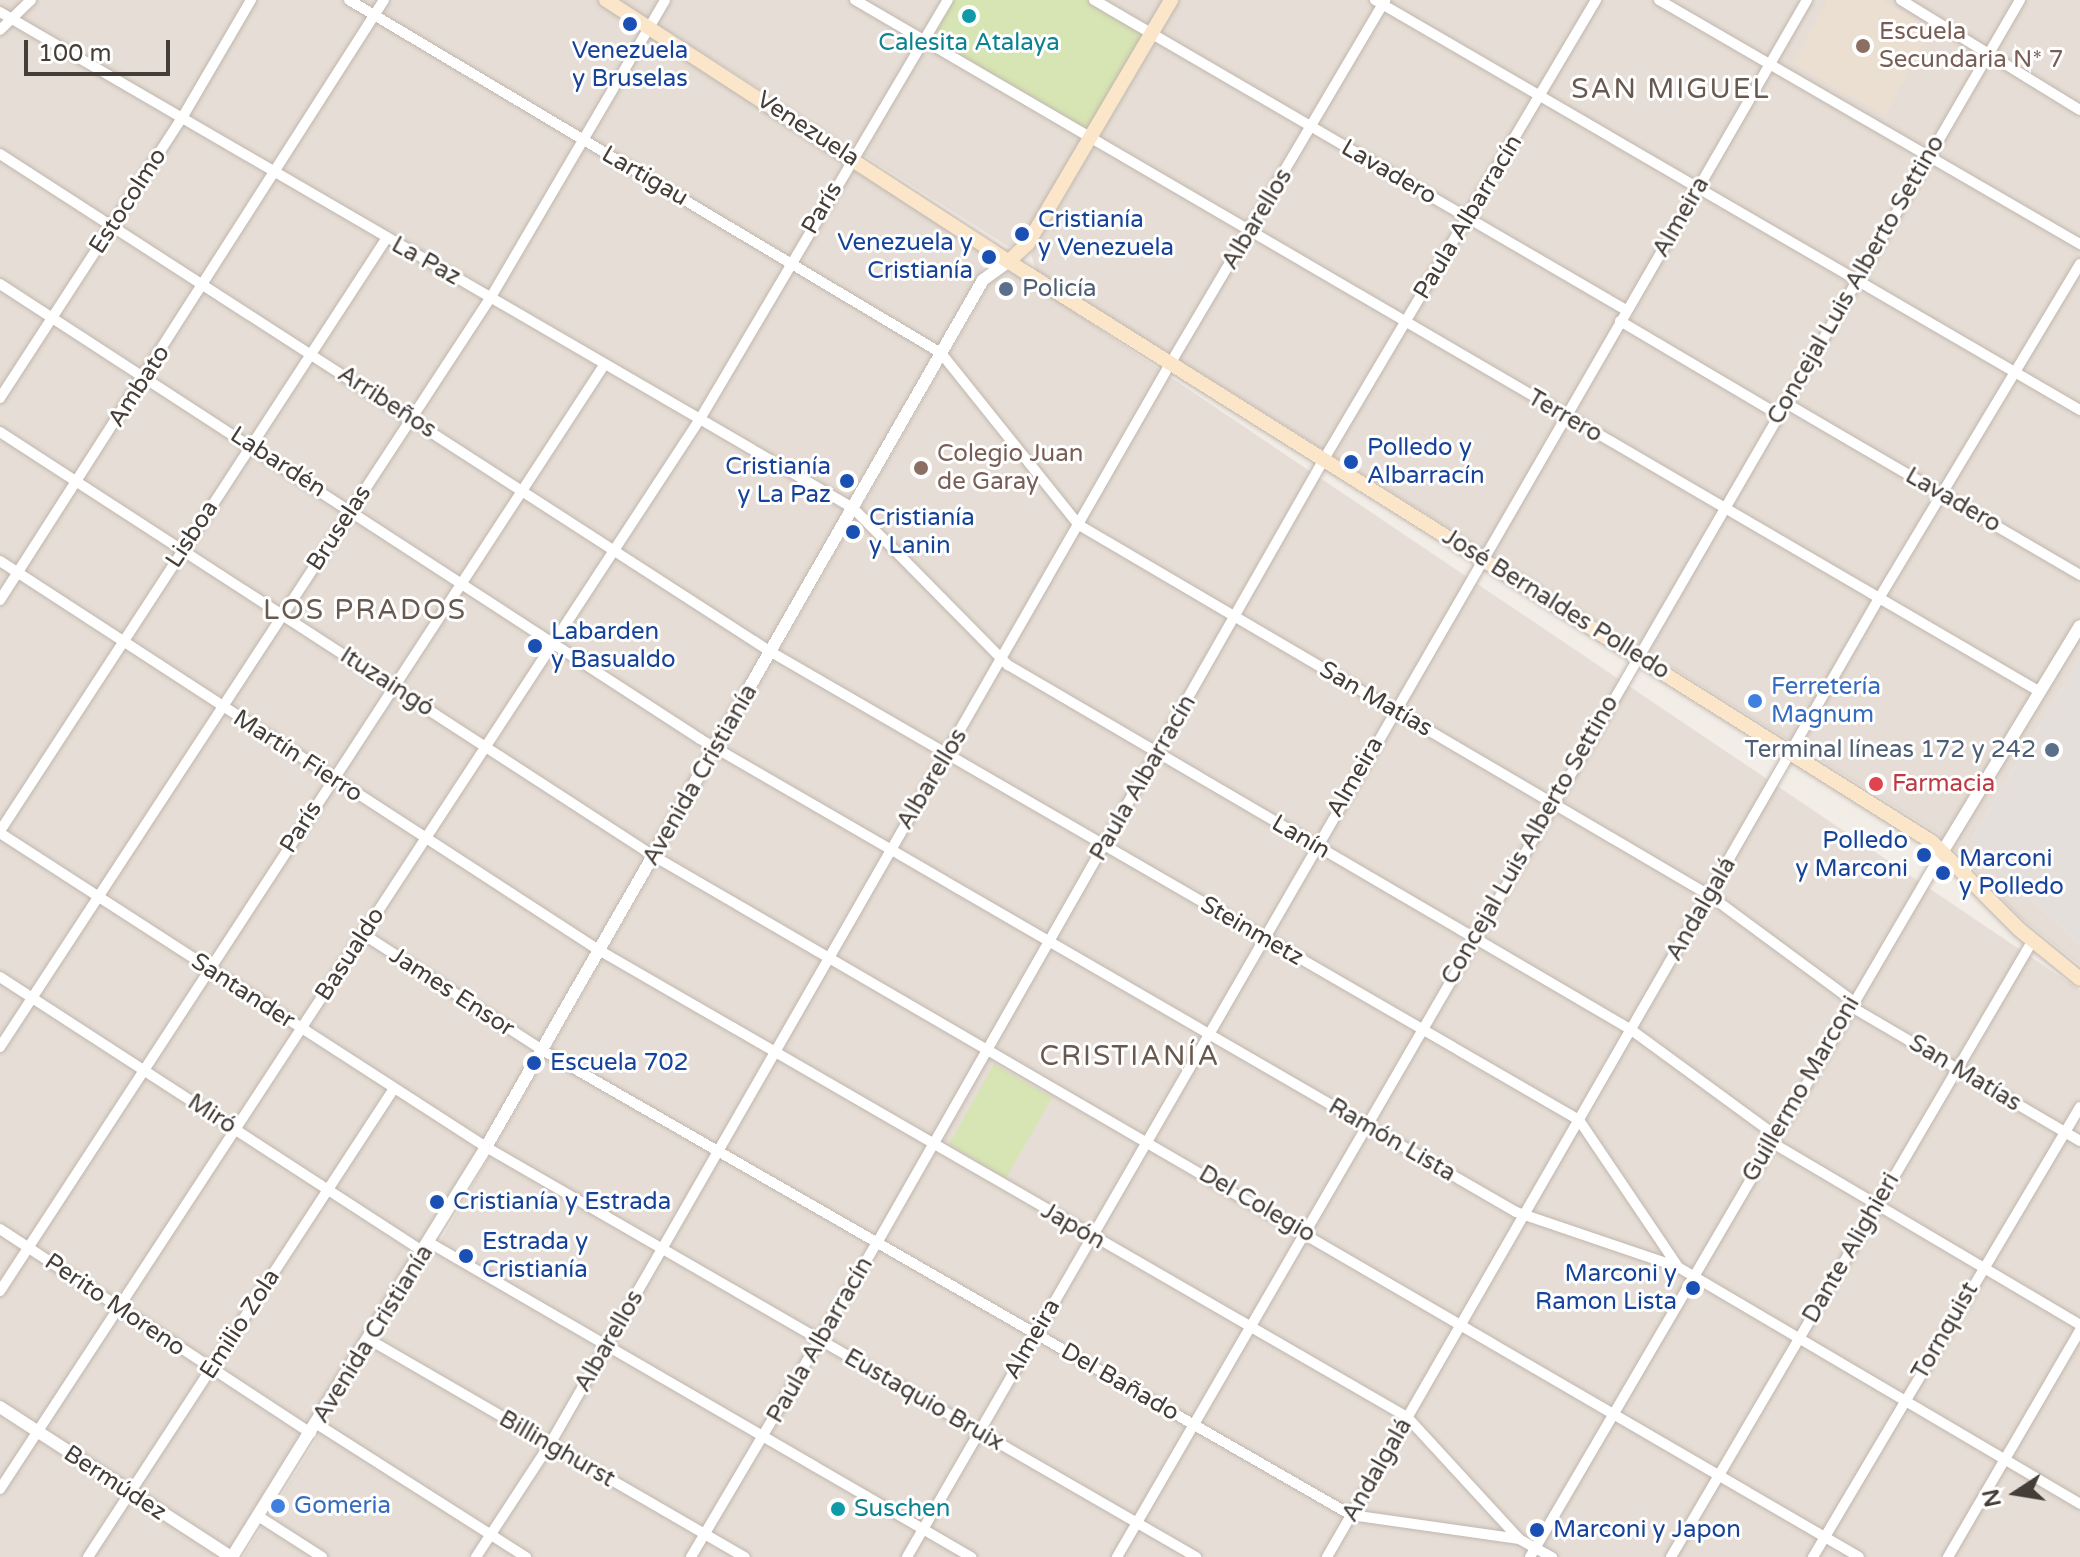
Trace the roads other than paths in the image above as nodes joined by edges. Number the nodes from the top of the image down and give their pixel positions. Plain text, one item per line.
1 (31, 0) edge
2 (251, 0) edge
3 (349, 0) edge
4 (384, 0) edge
5 (606, 0) edge
6 (665, 0) edge
7 (855, 0) edge
8 (948, 0) edge
9 (1094, 0) edge
10 (1171, 0) edge
11 (1596, 0) edge
12 (1659, 0) edge
13 (1807, 0) edge
14 (1901, 0) edge
15 (2020, 0) edge
16 (1381, 1) edge
17 (5, 15) edge
18 (375, 15) junction
19 (648, 28) junction
20 (0, 30) edge
21 (1152, 33) junction
22 (923, 41) junction
23 (1990, 52) junction
24 (1770, 64) junction
25 (1540, 96) junction
26 (2080, 110) edge
27 (182, 118) junction
28 (1311, 126) junction
29 (582, 139) junction
30 (1090, 139) junction
31 (0, 154) edge
32 (1929, 156) junction
33 (851, 157) junction
34 (277, 173) junction
35 (1697, 189) junction
36 (1468, 217) junction
37 (111, 226) junction
38 (1249, 232) junction
39 (386, 239) junction
40 (2080, 244) edge
41 (792, 260) junction
42 (1009, 261) junction
43 (2080, 264) edge
44 (1854, 280) junction
45 (0, 284) edge
46 (206, 284) junction
47 (491, 297) junction
48 (1626, 310) junction
49 (53, 316) junction
50 (1620, 321) junction
51 (1405, 323) junction
52 (310, 353) junction
53 (941, 353) junction
54 (1170, 364) junction
55 (604, 365) junction
56 (2014, 373) junction
57 (145, 376) junction
58 (0, 398) edge
59 (1784, 402) junction
60 (2080, 410) edge
61 (1777, 414) junction
62 (1564, 415) junction
63 (411, 418) junction
64 (700, 419) junction
65 (0, 432) edge
66 (251, 444) junction
67 (1324, 459) junction
68 (77, 480) junction
69 (523, 490) junction
70 (1942, 494) junction
71 (853, 508) junction
72 (351, 509) junction
73 (1723, 509) junction
74 (1079, 525) junction
75 (182, 550) junction
76 (615, 550) junction
77 (1482, 556) junction
78 (0, 561) edge
79 (18, 572) junction
80 (2080, 575) edge
81 (464, 581) junction
82 (0, 600) edge
83 (1878, 600) junction
84 (283, 615) junction
85 (1237, 618) junction
86 (2080, 626) edge
87 (122, 641) junction
88 (555, 641) junction
89 (771, 652) junction
90 (1636, 655) junction
91 (1002, 660) junction
92 (395, 686) junction
93 (2040, 692) junction
94 (223, 707) junction
95 (1395, 709) junction
96 (485, 745) junction
97 (716, 748) junction
98 (1792, 751) junction
99 (1157, 753) junction
100 (947, 754) junction
101 (332, 778) junction
102 (1551, 804) junction
103 (0, 832) edge
104 (424, 838) junction
105 (1105, 845) junction
106 (1315, 846) junction
107 (890, 850) junction
108 (1943, 851) junction
109 (652, 855) junction
110 (1709, 895) junction
111 (98, 896) junction
112 (363, 934) junction
113 (1473, 937) junction
114 (1263, 938) junction
115 (2033, 940) junction
116 (1049, 941) junction
117 (597, 949) junction
118 (828, 958) junction
119 (210, 970) junction
120 (0, 977) edge
121 (2080, 979) edge
122 (33, 999) junction
123 (1851, 1004) junction
124 (300, 1028) junction
125 (1630, 1029) junction
126 (1421, 1030) junction
127 (1207, 1031) junction
128 (0, 1047) edge
129 (987, 1049) junction
130 (542, 1050) junction
131 (773, 1053) junction
132 (1956, 1066) junction
133 (144, 1070) junction
134 (393, 1090) junction
135 (2080, 1107) edge
136 (1579, 1120) junction
137 (1364, 1123) junction
138 (236, 1129) junction
139 (2065, 1133) junction
140 (1773, 1139) junction
141 (1145, 1140) junction
142 (2080, 1141) edge
143 (932, 1144) junction
144 (486, 1147) junction
145 (718, 1151) junction
146 (327, 1190) junction
147 (1876, 1204) junction
148 (1524, 1215) junction
149 (0, 1229) edge
150 (1304, 1231) junction
151 (1090, 1235) junction
152 (877, 1243) junction
153 (427, 1247) junction
154 (29, 1248) junction
155 (662, 1249) junction
156 (1984, 1266) junction
157 (1678, 1267) junction
158 (1692, 1277) junction
159 (0, 1291) edge
160 (117, 1308) junction
161 (1461, 1324) junction
162 (1250, 1327) junction
163 (2080, 1327) edge
164 (1036, 1334) junction
165 (370, 1340) junction
166 (1798, 1340) junction
167 (820, 1341) junction
168 (606, 1347) junction
169 (212, 1368) junction
170 (1904, 1402) junction
171 (0, 1407) edge
172 (1613, 1413) junction
173 (1407, 1417) junction
174 (1193, 1423) junction
175 (314, 1428) junction
176 (979, 1431) junction
177 (37, 1432) junction
178 (764, 1436) junction
179 (550, 1444) junction
180 (2004, 1460) junction
181 (1720, 1474) junction
182 (0, 1489) edge
183 (130, 1493) junction
184 (2080, 1504) edge
185 (1351, 1515) junction
186 (258, 1516) junction
187 (1136, 1523) junction
188 (924, 1530) junction
189 (491, 1534) junction
190 (705, 1534) junction
191 (1825, 1537) junction
192 (1519, 1539) junction
193 (1533, 1552) edge
194 (88, 1557) edge
195 (232, 1557) edge
196 (322, 1557) edge
197 (476, 1557) edge
198 (526, 1557) edge
199 (691, 1557) edge
200 (745, 1557) edge
201 (907, 1557) edge
202 (971, 1557) edge
203 (1117, 1557) edge
204 (1196, 1557) edge
205 (1327, 1557) edge
206 (1552, 1557) edge
207 (1671, 1557) edge
208 (1813, 1557) edge
209 (1859, 1557) edge
210 (1948, 1557) edge

1 - 17 street
2 - 27 street, Estocolmo
3 - 18 street, Lartigau
4 - 18 street
5 - 19 main road, Venezuela
6 - 19 street, Bruselas
7 - 22 street, Terrero
8 - 22 street, París
9 - 21 street, Lavadero
10 - 21 main road, Avenida Cristianía
11 - 25 street, Paula Albarracín
12 - 24 street
13 - 24 street, Almeira
14 - 23 street
15 - 23 street, Concejal Luis Alberto Settino
16 - 25 street
16 - 28 street, Albarellos
17 - 20 street
17 - 27 street, La Paz
18 - 29 street, Lartigau
18 - 34 street
19 - 29 street, Bruselas
19 - 33 main road, Venezuela
21 - 28 street, Lavadero
21 - 30 main road, Avenida Cristianía
22 - 30 street, Terrero
22 - 33 street, París
23 - 26 street
23 - 32 street, Concejal Luis Alberto Settino
24 - 32 street
24 - 35 street, Almeira
25 - 35 street
25 - 36 street, Paula Albarracín
27 - 34 street, La Paz
27 - 37 street, Estocolmo
28 - 36 street, Lavadero
28 - 38 street, Albarellos
29 - 41 street, Lartigau
29 - 47 street, Bruselas
30 - 38 street, Terrero
30 - 42 main road, Avenida Cristianía
31 - 37 street, Arribeños
32 - 40 street
32 - 44 street, Concejal Luis Alberto Settino
33 - 41 street, París
33 - 42 main road, Venezuela
34 - 39 street, La Paz
34 - 46 street, Ambato
35 - 44 street
35 - 48 street, Almeira
36 - 48 street, Lavadero
36 - 51 street, Paula Albarracín
37 - 46 street, Arribeños
37 - 49 street, Estocolmo
38 - 51 street, Terrero
38 - 54 street, Albarellos
39 - 47 street, La Paz
39 - 52 street, Lisboa
41 - 53 street, Lartigau
41 - 64 street, París
42 - 53 street, Avenida Cristianía
42 - 54 main road, José Bernaldes Polledo
43 - 56 street, Andalgalá
44 - 56 street
44 - 59 street, Concejal Luis Alberto Settino
45 - 49 street, Labardén
46 - 52 street, Arribeños
46 - 57 street, Ambato
47 - 55 street, La Paz
47 - 63 street, Bruselas
48 - 50 street, Almeira
49 - 57 street, Labardén
49 - 58 street, Estocolmo
50 - 61 street
50 - 62 street, Almeira
51 - 62 street, Terrero
51 - 67 street, Paula Albarracín
52 - 63 street, Arribeños
52 - 66 street, Lisboa
53 - 71 street, Avenida Cristianía
53 - 74 street, San Matías
54 - 67 main road, José Bernaldes Polledo
54 - 74 street, Albarellos
55 - 64 street, La Paz
55 - 69 street, París
56 - 60 street
56 - 70 street, Andalgalá
57 - 66 street, Labardén
57 - 68 street, Ambato
59 - 61 street, Concejal Luis Alberto Settino
59 - 70 street, Lavadero
61 - 73 street, Concejal Luis Alberto Settino
62 - 73 street, Terrero
62 - 77 street, Almeira
63 - 69 street, Arribeños
63 - 72 street, Bruselas
64 - 71 street, La Paz
64 - 76 street, Basualdo
65 - 68 street, Ituzaingó
66 - 72 street, Labardén
66 - 75 street, Lisboa
67 - 77 main road, José Bernaldes Polledo
67 - 85 street, Paula Albarracín
68 - 75 street, Ituzaingó
68 - 79 street, Ambato
69 - 76 street, Arribeños
69 - 81 street, París
70 - 80 street, Lavadero
70 - 83 street, Andalgalá
71 - 89 street, Avenida Cristianía
71 - 91 street, Lanín
72 - 81 street, Labardén
72 - 84 street, Bruselas
73 - 83 street, Terrero
73 - 90 street, Concejal Luis Alberto Settino
74 - 85 street, San Matías
74 - 91 street, Albarellos
75 - 84 street, Ituzaingó
75 - 87 street, Lisboa
76 - 88 street, Basualdo
76 - 89 street, Arribeños
77 - 90 main road, José Bernaldes Polledo
77 - 95 street, Almeira
78 - 79 street, Martín Fierro
79 - 82 street, Ambato
79 - 87 street, Martín Fierro
81 - 88 street, Labardén
81 - 92 street, París
83 - 93 street, Terrero
83 - 98 street, Andalgalá
84 - 92 street, Ituzaingó
84 - 94 street, Bruselas
85 - 95 street, San Matías
85 - 99 street, Paula Albarracín
86 - 93 street, Guillermo Marconi
87 - 94 street, Martín Fierro
87 - 103 street, Lisboa
88 - 96 street, Basualdo
88 - 97 street, Labardén
89 - 97 street, Avenida Cristianía
89 - 100 street, Steinmetz
90 - 98 main road, José Bernaldes Polledo
90 - 102 street, Concejal Luis Alberto Settino
91 - 99 street, Lanín
91 - 100 street, Albarellos
92 - 96 street, Ituzaingó
92 - 101 street, París
93 - 108 street, Guillermo Marconi
94 - 101 street, Martín Fierro
94 - 111 street, Bruselas
95 - 102 street, San Matías
95 - 106 street, Almeira
96 - 104 street, Basualdo
96 - 109 street, Ituzaingó
97 - 107 street, Ramón Lista
97 - 109 street, Avenida Cristianía
98 - 108 main road, José Bernaldes Polledo
98 - 110 street, Andalgalá
99 - 105 street, Paula Albarracín
99 - 106 street, Lanín
100 - 105 street, Steinmetz
100 - 107 street, Albarellos
101 - 104 street, Martín Fierro
101 - 119 street, París
102 - 110 street, San Matías
102 - 113 street, Concejal Luis Alberto Settino
103 - 111 street, Santander
104 - 112 street, Basualdo
104 - 117 street, Martín Fierro
105 - 114 street, Steinmetz
105 - 116 street, Paula Albarracín
106 - 113 street, Lanín
106 - 114 street, Almeira
107 - 116 street, Ramón Lista
107 - 118 street, Albarellos
108 - 115 main road, José Bernaldes Polledo
108 - 123 street, Guillermo Marconi
109 - 117 street, Avenida Cristianía
109 - 118 street, Del Colegio
110 - 123 street, San Matías
110 - 125 street, Andalgalá
111 - 119 street, Santander
111 - 122 street, Bruselas
112 - 124 street, Basualdo
112 - 130 street, James Ensor
113 - 125 street, Lanín
113 - 126 street, Concejal Luis Alberto Settino
114 - 126 street, Steinmetz
114 - 127 street, Almeira
115 - 121 main road, José Bernaldes Polledo
115 - 132 street, Dante Alighieri
116 - 127 street, Ramón Lista
116 - 129 street, Paula Albarracín
117 - 130 street, Avenida Cristianía
117 - 131 street, Japón
118 - 129 street, Del Colegio
118 - 131 street, Albarellos
119 - 124 street, Santander
119 - 133 street, París
120 - 122 street, Miró
122 - 128 street, Bruselas
122 - 133 street, Miró
123 - 132 street, San Matías
123 - 140 street, Guillermo Marconi
124 - 134 street, Santander
124 - 138 street, Basualdo
125 - 136 street, Andalgalá
125 - 140 street, Lanín
126 - 136 street, Steinmetz
126 - 137 street, Concejal Luis Alberto Settino
127 - 137 street, Ramón Lista
127 - 141 street, Almeira
129 - 141 street, Del Colegio
129 - 143 street, Paula Albarracín
130 - 144 street, Avenida Cristianía
130 - 145 street, Del Bañado
131 - 143 street, Japón
131 - 145 street, Albarellos
132 - 139 street, San Matías
132 - 147 street, Dante Alighieri
133 - 138 street, Miró
133 - 154 street, París
134 - 144 street, Santander
134 - 146 street, Emilio Zola
135 - 139 street, Tornquist
136 - 148 street, Andalgalá
136 - 157 street, Steinmetz
137 - 148 street, Ramón Lista
137 - 150 street, Concejal Luis Alberto Settino
138 - 146 street, Miró
138 - 160 street, Basualdo
139 - 142 street, San Matías
139 - 156 street, Tornquist
140 - 147 street, Lanín
140 - 158 street, Guillermo Marconi
141 - 150 street, Del Colegio
141 - 151 street, Almeira
143 - 151 street, Japón
143 - 152 street, Paula Albarracín
144 - 153 street, Avenida Cristianía
144 - 155 street, Eustaquio Bruix
145 - 152 street, Del Bañado
145 - 155 street, Albarellos
146 - 153 street, Miró
146 - 169 street, Emilio Zola
147 - 156 street, Lanín
147 - 166 street, Dante Alighieri
148 - 157 street, Ramón Lista
148 - 161 street, Andalgalá
149 - 154 street, Perito Moreno
150 - 161 street, Del Colegio
150 - 162 street, Concejal Luis Alberto Settino
151 - 162 street, Japón
151 - 164 street, Almeira
152 - 164 street, Del Bañado
152 - 167 street, Paula Albarracín
153 - 165 street, Avenida Cristianía
153 - 168 street, Miró
154 - 159 street, París
154 - 160 street, Perito Moreno
155 - 167 street, Eustaquio Bruix
155 - 168 street, Albarellos
156 - 163 street, Lanín
156 - 170 street, Tornquist
157 - 158 street, Ramón Lista
158 - 166 street, Ramón Lista
158 - 172 street, Guillermo Marconi
160 - 169 street, Perito Moreno
160 - 177 street, Basualdo
161 - 172 street, Del Colegio
161 - 173 street, Andalgalá
162 - 173 street, Japón
162 - 174 street, Concejal Luis Alberto Settino
163 - 180 street
164 - 174 street, Del Bañado
164 - 176 street, Almeira
165 - 175 street, Avenida Cristianía
165 - 179 street, Billinghurst
166 - 170 street, Ramón Lista
166 - 181 street, Dante Alighieri
167 - 176 street, Eustaquio Bruix
167 - 178 street, Paula Albarracín
168 - 178 street, Miró
168 - 179 street, Albarellos
169 - 175 street, Perito Moreno
169 - 183 street, Emilio Zola
170 - 180 street, Ramón Lista
170 - 191 street, Tornquist
171 - 177 street, Bermúdez
172 - 181 street, Del Colegio
172 - 193 street, Guillermo Marconi
173 - 185 street, Andalgalá
173 - 192 street, Japón
174 - 185 street, Del Bañado
174 - 187 street, Concejal Luis Alberto Settino
175 - 186 street, Avenida Cristianía
175 - 189 street, Perito Moreno
176 - 187 street, Eustaquio Bruix
176 - 188 street, Almeira
177 - 182 street, Basualdo
177 - 183 street, Bermúdez
178 - 188 street, Miró
178 - 190 street, Paula Albarracín
179 - 189 street, Albarellos
179 - 190 street, Billinghurst
180 - 184 street, Ramón Lista
180 - 210 street
181 - 191 street, Del Colegio
181 - 207 street, Dante Alighieri
183 - 194 street, Emilio Zola
183 - 195 street, Bermúdez
185 - 192 street, Del Bañado
185 - 205 street, Andalgalá
186 - 195 street, Avenida Cristianía
186 - 196 street
187 - 203 street, Concejal Luis Alberto Settino
187 - 204 street, Eustaquio Bruix
188 - 201 street, Almeira
188 - 202 street, Miró
189 - 197 street, Albarellos
189 - 198 street, Perito Moreno
190 - 199 street, Paula Albarracín
190 - 200 street, Billinghurst
191 - 208 street, Tornquist
191 - 209 street, Del Colegio
192 - 193 street, Del Bañado
193 - 206 street, Del Bañado

